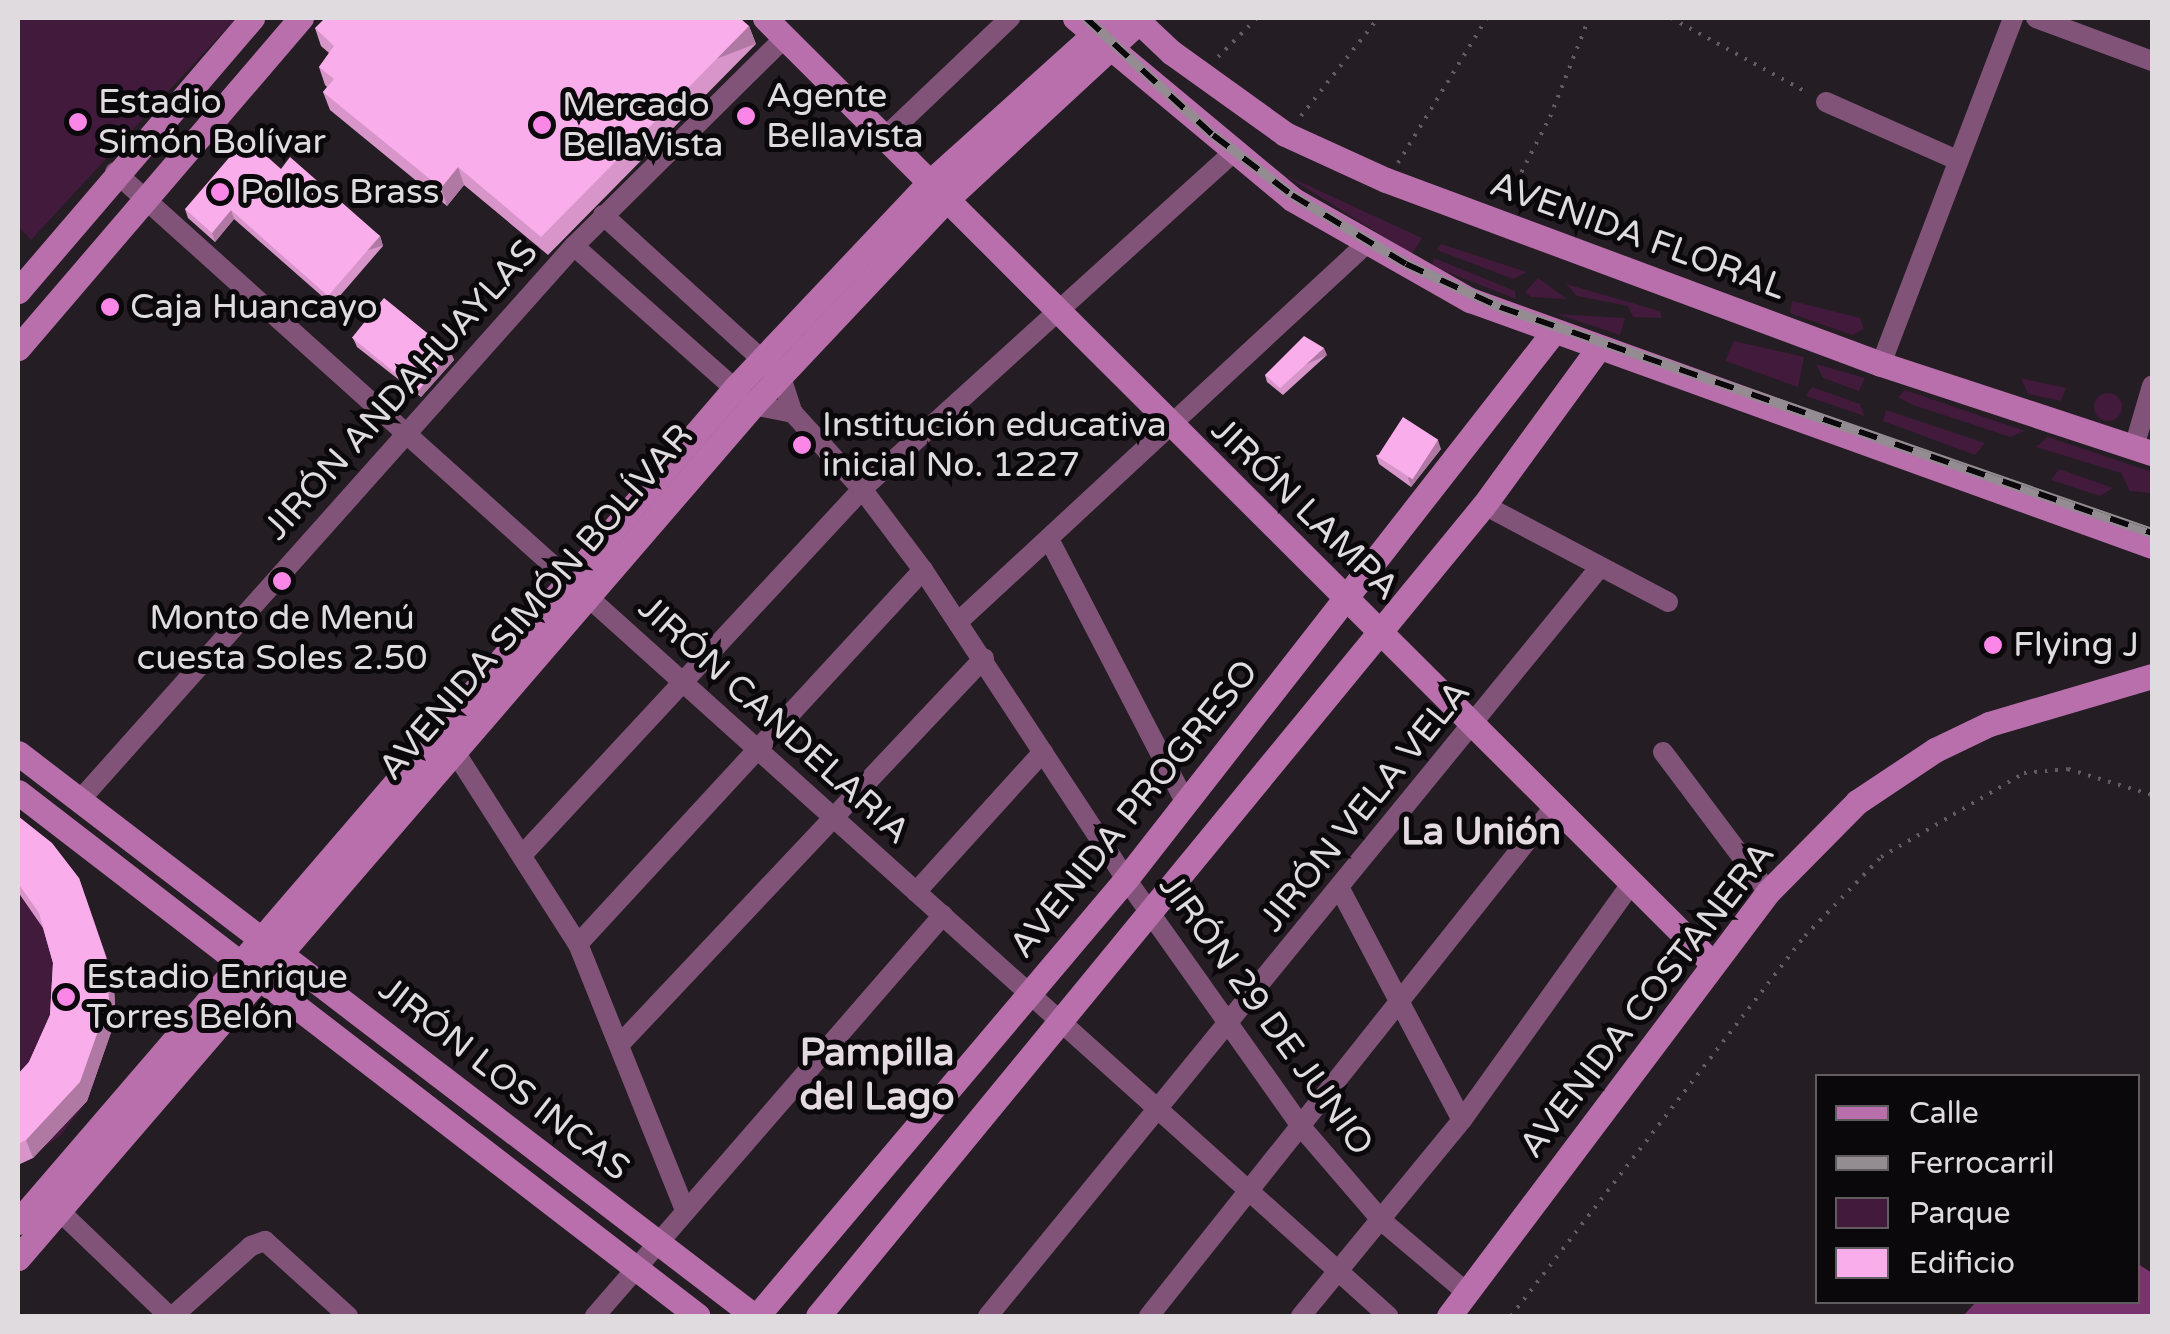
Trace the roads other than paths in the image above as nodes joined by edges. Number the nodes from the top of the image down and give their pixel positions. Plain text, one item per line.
1 (252, 18) edge
2 (764, 18) edge
3 (1010, 18) edge
4 (1075, 18) edge
5 (2013, 18) edge
6 (2036, 18) edge
7 (294, 20) edge
8 (1137, 20) edge
9 (1106, 34) edge
10 (785, 38) junction
11 (2152, 61) edge
12 (1826, 102) road end
13 (884, 137) junction
14 (1232, 154) junction
15 (1957, 160) junction
16 (115, 172) junction
17 (938, 190) junction
18 (143, 196) junction
19 (603, 215) junction
20 (1366, 244) junction
21 (574, 246) junction
22 (18, 291) edge
23 (1054, 311) junction
24 (1552, 335) junction
25 (18, 348) edge
26 (1597, 350) junction
27 (1881, 364) junction
28 (772, 368) junction
29 (2152, 386) edge
30 (744, 397) junction
31 (793, 414) junction
32 (1171, 429) junction
33 (405, 432) junction
34 (2143, 450) edge
35 (862, 489) junction
36 (1484, 505) junction
37 (1050, 541) junction
38 (2152, 546) edge
39 (1600, 567) junction
40 (923, 570) junction
41 (577, 587) junction
42 (1349, 600) junction
43 (1668, 602) dead end
44 (958, 622) junction
45 (1380, 630) junction
46 (984, 658) junction
47 (2152, 676) edge
48 (681, 680) junction
49 (1472, 725) junction
50 (447, 739) junction
51 (756, 748) junction
52 (1043, 752) junction
53 (1663, 752) dead end
54 (18, 753) edge
55 (18, 792) edge
56 (80, 800) junction
57 (1185, 801) junction
58 (1554, 807) junction
59 (835, 818) junction
60 (525, 852) junction
61 (1126, 879) junction
62 (1631, 884) junction
63 (1340, 889) junction
64 (916, 892) junction
65 (1768, 892) junction
66 (1150, 913) junction
67 (942, 916) junction
68 (578, 944) junction
69 (274, 945) junction
70 (242, 963) junction
71 (1713, 964) junction
72 (264, 977) junction
73 (1028, 994) junction
74 (1398, 1005) junction
75 (1060, 1018) junction
76 (1227, 1028) junction
77 (621, 1043) junction
78 (1158, 1109) junction
79 (1462, 1120) junction
80 (1302, 1130) junction
81 (1252, 1194) junction
82 (51, 1202) junction
83 (686, 1210) junction
84 (1382, 1221) junction
85 (18, 1222) edge
86 (658, 1244) junction
87 (18, 1258) edge
88 (638, 1269) junction
89 (1338, 1272) junction
90 (1466, 1292) junction
91 (171, 1316) edge
92 (348, 1316) edge
93 (595, 1316) edge
94 (698, 1316) edge
95 (755, 1316) edge
96 (818, 1316) edge
97 (988, 1316) edge
98 (1148, 1316) edge
99 (1301, 1316) edge
100 (1388, 1316) edge
101 (1449, 1316) edge

1 - 16 street
2 - 10 street, JIRÓN LAMPA
3 - 13 street
4 - 9 street
5 - 15 street
6 - 11 street
7 - 18 street
8 - 9 street, AVENIDA SIMÓN BOLÍVAR
8 - 27 street, AVENIDA FLORAL
9 - 14 street
9 - 17 street, AVENIDA SIMÓN BOLÍVAR
10 - 13 street, JIRÓN LAMPA
10 - 19 street, JIRÓN ANDAHUAYLAS
12 - 15 street
13 - 17 street, JIRÓN LAMPA
14 - 20 street
14 - 23 street
15 - 27 street
16 - 18 street, JIRÓN CANDELARIA
16 - 22 street
17 - 23 street, JIRÓN LAMPA
17 - 28 street, AVENIDA SIMÓN BOLÍVAR
18 - 25 street
18 - 33 street, JIRÓN CANDELARIA
19 - 21 street, JIRÓN ANDAHUAYLAS
19 - 28 street
20 - 24 street
20 - 32 street
21 - 30 street
21 - 33 street, JIRÓN ANDAHUAYLAS
23 - 32 street, JIRÓN LAMPA
23 - 35 street
24 - 26 street
24 - 42 street, AVENIDA PROGRESO
26 - 36 street
26 - 38 street
27 - 34 street, AVENIDA FLORAL
28 - 30 street, AVENIDA SIMÓN BOLÍVAR
28 - 31 street, JIRÓN 29 DE JUNIO
29 - 34 street
30 - 31 street
30 - 41 street, AVENIDA SIMÓN BOLÍVAR
31 - 35 street, JIRÓN 29 DE JUNIO
32 - 37 street
32 - 42 street, JIRÓN LAMPA
33 - 41 street, JIRÓN CANDELARIA
33 - 56 street, JIRÓN ANDAHUAYLAS
35 - 40 street, JIRÓN 29 DE JUNIO
35 - 48 street
36 - 39 street
36 - 45 street
37 - 44 street
37 - 57 street
39 - 43 street
39 - 49 street, JIRÓN VELA VELA
40 - 44 street, JIRÓN 29 DE JUNIO
40 - 51 street
41 - 48 street, JIRÓN CANDELARIA
41 - 50 street, AVENIDA SIMÓN BOLÍVAR
42 - 45 street, JIRÓN LAMPA
42 - 57 street, AVENIDA PROGRESO
44 - 46 street, JIRÓN 29 DE JUNIO
45 - 49 street, JIRÓN LAMPA
45 - 66 street
46 - 52 street, JIRÓN 29 DE JUNIO
46 - 59 street
47 - 65 street, AVENIDA COSTANERA
48 - 51 street, JIRÓN CANDELARIA
48 - 60 street
49 - 58 street, JIRÓN LAMPA
49 - 63 street, JIRÓN VELA VELA
50 - 60 street
50 - 69 street, AVENIDA SIMÓN BOLÍVAR
51 - 59 street, JIRÓN CANDELARIA
51 - 68 street
52 - 61 street, JIRÓN 29 DE JUNIO
52 - 64 street
53 - 65 street
54 - 56 street, JIRÓN LOS INCAS
55 - 70 street, JIRÓN LOS INCAS
56 - 69 street, JIRÓN LOS INCAS
57 - 61 street, AVENIDA PROGRESO
58 - 62 street, JIRÓN LAMPA
58 - 74 street
59 - 64 street, JIRÓN CANDELARIA
59 - 77 street
60 - 68 street
61 - 66 street, JIRÓN 29 DE JUNIO
61 - 73 street, AVENIDA PROGRESO
62 - 71 street, JIRÓN LAMPA
62 - 79 street
63 - 74 street
63 - 76 street, JIRÓN VELA VELA
64 - 67 street, JIRÓN CANDELARIA
65 - 71 street, AVENIDA COSTANERA
66 - 75 street
66 - 76 street, JIRÓN 29 DE JUNIO
67 - 73 street, JIRÓN CANDELARIA
67 - 83 street
68 - 77 street
69 - 70 street, AVENIDA SIMÓN BOLÍVAR
69 - 72 street, AVENIDA SIMÓN BOLÍVAR
69 - 86 street, JIRÓN LOS INCAS
70 - 72 street, JIRÓN LOS INCAS
70 - 82 street, AVENIDA SIMÓN BOLÍVAR
71 - 90 street, AVENIDA COSTANERA
72 - 82 street, AVENIDA SIMÓN BOLÍVAR
72 - 88 street, JIRÓN LOS INCAS
73 - 75 street, JIRÓN CANDELARIA
73 - 95 street, AVENIDA PROGRESO
74 - 79 street
74 - 80 street
75 - 78 street, JIRÓN CANDELARIA
75 - 96 street
76 - 78 street, JIRÓN VELA VELA
76 - 80 street, JIRÓN 29 DE JUNIO
77 - 83 street
78 - 81 street, JIRÓN CANDELARIA
78 - 97 street, JIRÓN VELA VELA
79 - 84 street
80 - 81 street
80 - 84 street, JIRÓN 29 DE JUNIO
81 - 89 street, JIRÓN CANDELARIA
81 - 98 street
82 - 85 street, AVENIDA SIMÓN BOLÍVAR
82 - 87 street, AVENIDA SIMÓN BOLÍVAR
82 - 91 street
83 - 86 street
84 - 89 street
84 - 90 street, JIRÓN 29 DE JUNIO
86 - 88 street
86 - 95 street, JIRÓN LOS INCAS
88 - 93 street
88 - 94 street, JIRÓN LOS INCAS
89 - 99 street
89 - 100 street, JIRÓN CANDELARIA
90 - 101 street, AVENIDA COSTANERA
91 - 92 street

